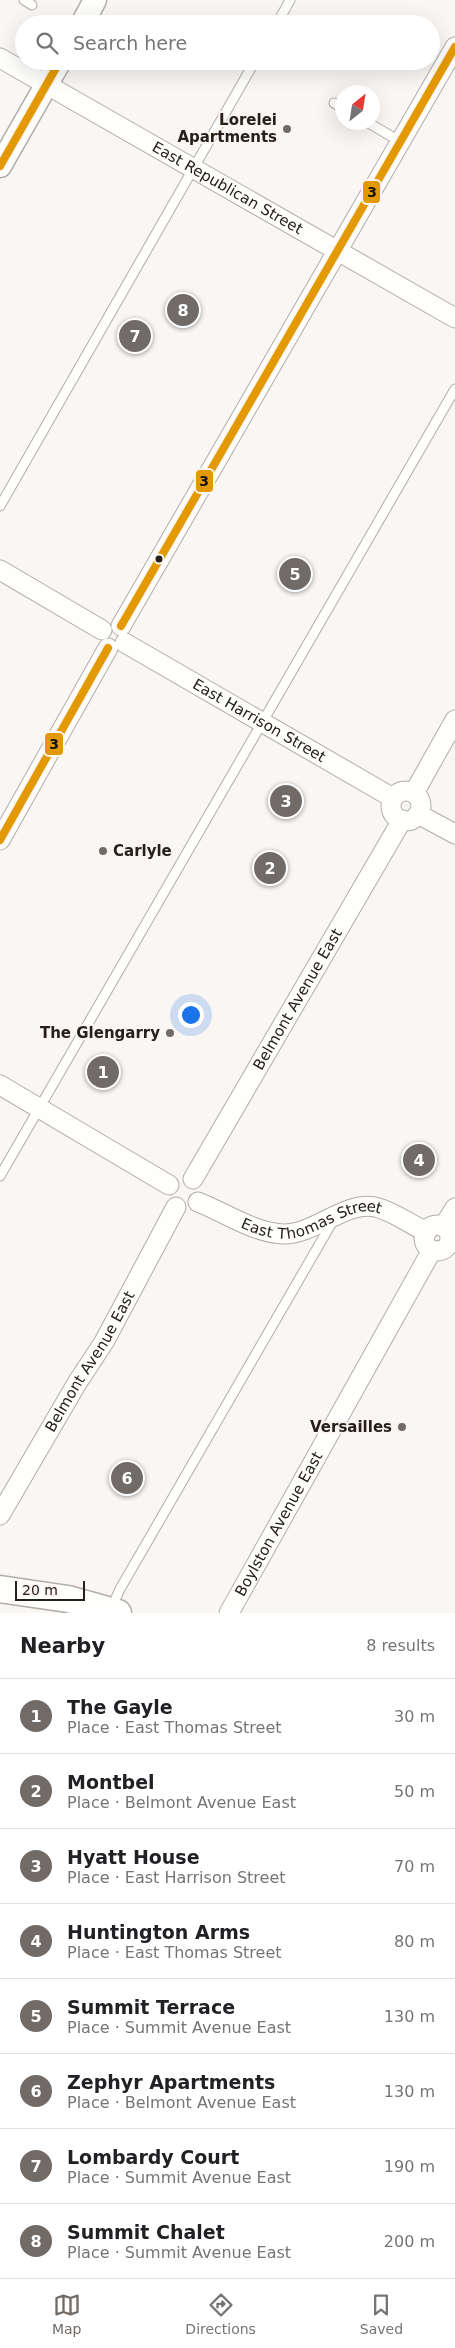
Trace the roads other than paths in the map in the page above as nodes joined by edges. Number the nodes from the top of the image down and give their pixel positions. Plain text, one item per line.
1 (95, 0) edge
2 (290, 0) edge
3 (87, 15) edge
4 (281, 15) edge
5 (455, 47) edge
6 (0, 58) edge
7 (15, 67) edge
8 (21, 70) edge
9 (55, 70) edge
10 (250, 70) edge
11 (47, 85) junction
12 (380, 130) edge
13 (401, 142) junction
14 (0, 166) edge
15 (194, 170) junction
16 (338, 252) junction
17 (455, 318) edge
18 (455, 389) edge
19 (0, 506) edge
20 (0, 570) edge
21 (118, 639) junction
22 (455, 720) edge
23 (263, 722) junction
24 (414, 793) junction
25 (393, 798) junction
26 (410, 817) junction
27 (455, 834) edge
28 (0, 840) edge
29 (0, 1085) edge
30 (40, 1109) junction
31 (0, 1176) edge
32 (193, 1179) junction
33 (169, 1186) junction
34 (198, 1202) junction
35 (176, 1208) junction
36 (455, 1208) edge
37 (335, 1217) junction
38 (441, 1240) edge
39 (0, 1515) edge
40 (0, 1589) edge
41 (112, 1612) edge
42 (228, 1613) edge

1 - 3 street
2 - 4 lane
5 - 13 street
6 - 7 street, East Republican Street
8 - 11 street, East Republican Street
9 - 11 street
10 - 15 lane
11 - 14 street
11 - 15 street, East Republican Street
12 - 13 lane
13 - 16 street
15 - 16 street, East Republican Street
15 - 19 lane
16 - 17 street, East Republican Street
16 - 21 street
18 - 23 lane
20 - 21 street
21 - 23 street, East Harrison Street
21 - 28 street
22 - 24 street
23 - 25 street, East Harrison Street
23 - 30 lane
24 - 25 street
24 - 26 street
25 - 26 street
26 - 27 street
26 - 32 street, Belmont Avenue East
29 - 30 street
30 - 31 lane
30 - 33 street
32 - 33 street
32 - 34 street
33 - 35 street
34 - 35 street
34 - 37 street, East Thomas Street
35 - 39 street, Belmont Avenue East
36 - 38 street, Boylston Avenue East
37 - 38 street, East Thomas Street
37 - 41 lane
38 - 42 street, Boylston Avenue East
40 - 41 main road

